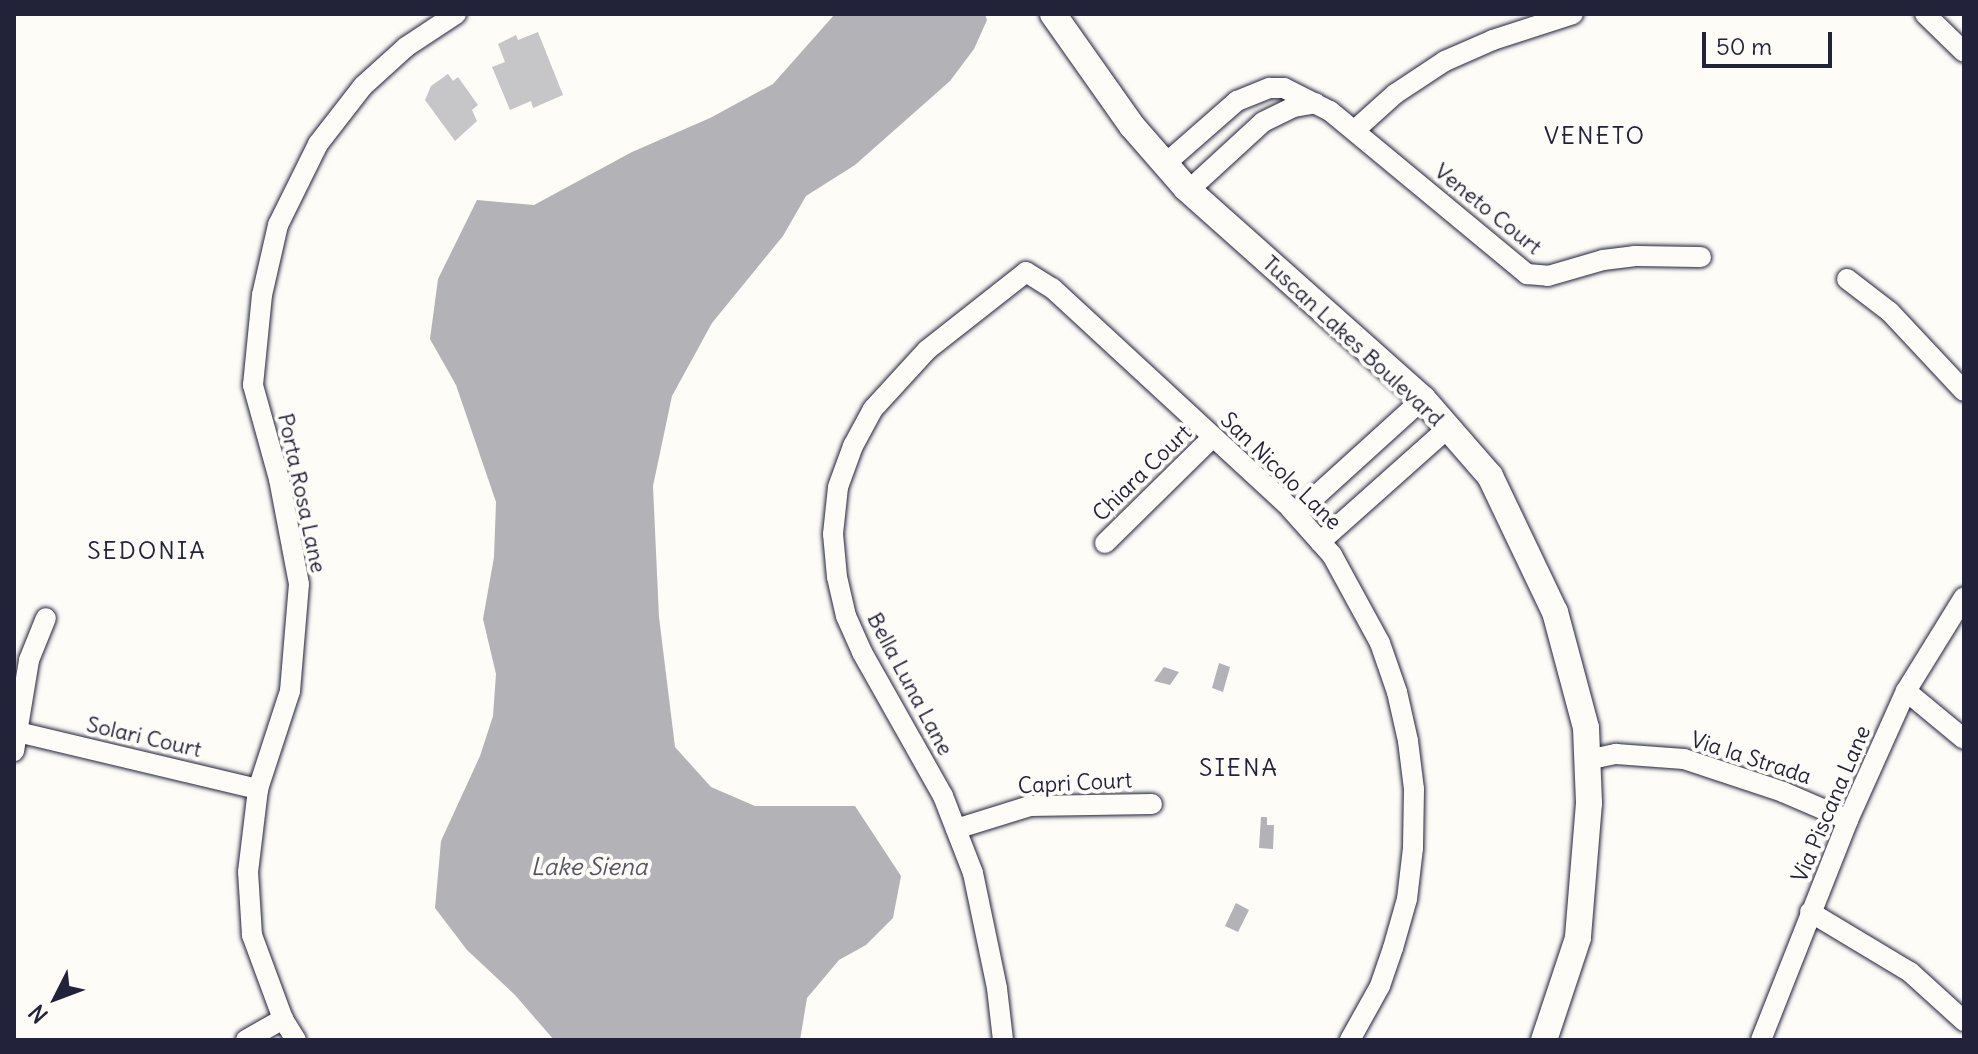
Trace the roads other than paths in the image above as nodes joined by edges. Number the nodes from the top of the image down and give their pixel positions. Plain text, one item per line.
1 (456, 14) edge
2 (1053, 14) edge
3 (1573, 14) edge
4 (1925, 14) edge
5 (1964, 52) edge
6 (1316, 103) junction
7 (1355, 130) junction
8 (1165, 164) junction
9 (1189, 190) junction
10 (1701, 257) dead end
11 (1026, 272) joint
12 (1847, 279) dead end
13 (1964, 391) edge
14 (1423, 399) junction
15 (1448, 428) junction
16 (1213, 437) junction
17 (1359, 458) junction
18 (1384, 485) junction
19 (1296, 514) junction
20 (1320, 542) junction
21 (1105, 543) dead end
22 (1964, 597) edge
23 (46, 618) dead end
24 (1906, 691) junction
25 (1964, 739) edge
26 (16, 742) edge
27 (1587, 760) junction
28 (258, 789) junction
29 (1152, 804) dead end
30 (1848, 820) junction
31 (956, 829) junction
32 (1810, 912) junction
33 (283, 1019) junction
34 (1964, 1021) edge
35 (246, 1040) edge
36 (296, 1040) edge
37 (1003, 1040) edge
38 (1350, 1040) edge
39 (1544, 1040) edge
40 (1761, 1040) edge

1 - 28 street, Porta Rosa Lane
2 - 8 street, Tuscan Lakes Boulevard
3 - 7 street
4 - 5 street
6 - 7 street, Veneto Court
6 - 8 street, Veneto Court
6 - 9 street
7 - 10 street, Veneto Court
8 - 9 street, Tuscan Lakes Boulevard
9 - 14 street, Tuscan Lakes Boulevard
11 - 16 street, San Nicolo Lane
11 - 31 street, Bella Luna Lane
12 - 13 street
14 - 15 street, Tuscan Lakes Boulevard
14 - 17 street
15 - 18 street
15 - 27 street, Tuscan Lakes Boulevard
16 - 19 street, San Nicolo Lane
16 - 21 street, Chiara Court
17 - 18 street
17 - 19 street
18 - 20 street
19 - 20 street, San Nicolo Lane
20 - 38 street, San Nicolo Lane
22 - 24 street, Via Piscana Lane
23 - 26 street
24 - 25 street
24 - 30 street, Via Piscana Lane
26 - 28 street, Solari Court
27 - 30 street, Via la Strada
27 - 39 street, Tuscan Lakes Boulevard
28 - 33 street, Porta Rosa Lane
29 - 31 street, Capri Court
30 - 32 street, Via Piscana Lane
31 - 37 street, Bella Luna Lane
32 - 34 street
32 - 40 street, Via Piscana Lane
33 - 35 street
33 - 36 street, Porta Rosa Lane

